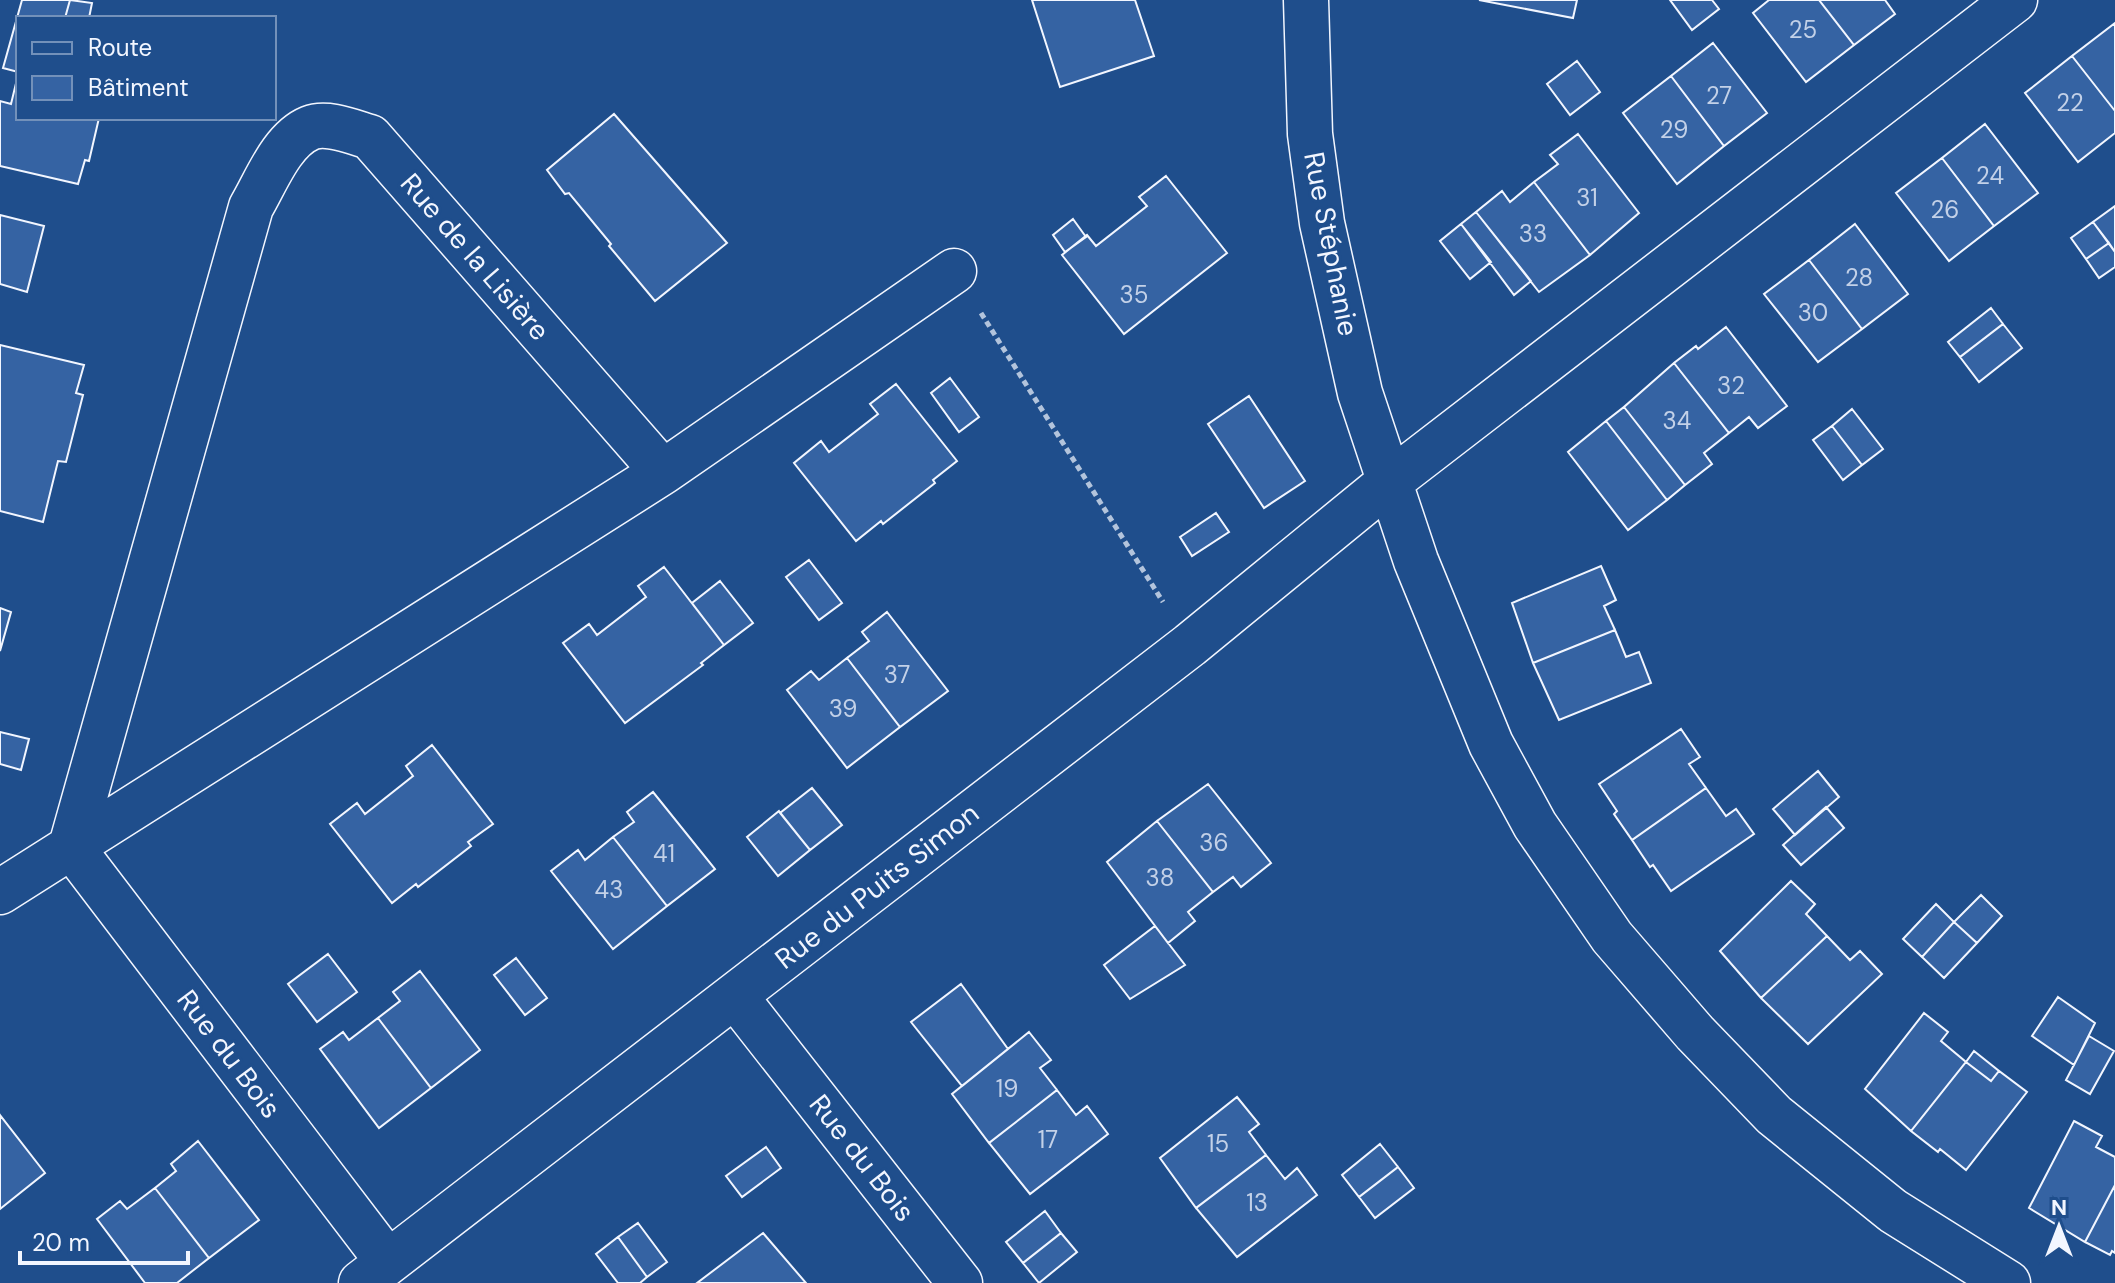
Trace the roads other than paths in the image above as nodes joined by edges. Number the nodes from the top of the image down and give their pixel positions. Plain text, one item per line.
1 (1306, 0) edge
2 (2015, 0) edge
3 (954, 271) road end
4 (663, 472) junction
5 (1388, 483) junction
6 (71, 846) junction
7 (0, 892) edge
8 (735, 996) junction
9 (374, 1273) edge
10 (960, 1283) edge
11 (2008, 1283) edge

1 - 5 street, Rue Stéphanie
2 - 5 street, Rue du Puits Simon
3 - 4 street
4 - 6 street
4 - 6 street, Rue de la Lisière
5 - 8 street, Rue du Puits Simon
5 - 11 street, Rue Stéphanie
6 - 7 street
6 - 9 street, Rue du Bois
8 - 9 street, Rue du Puits Simon
8 - 10 street, Rue du Bois

